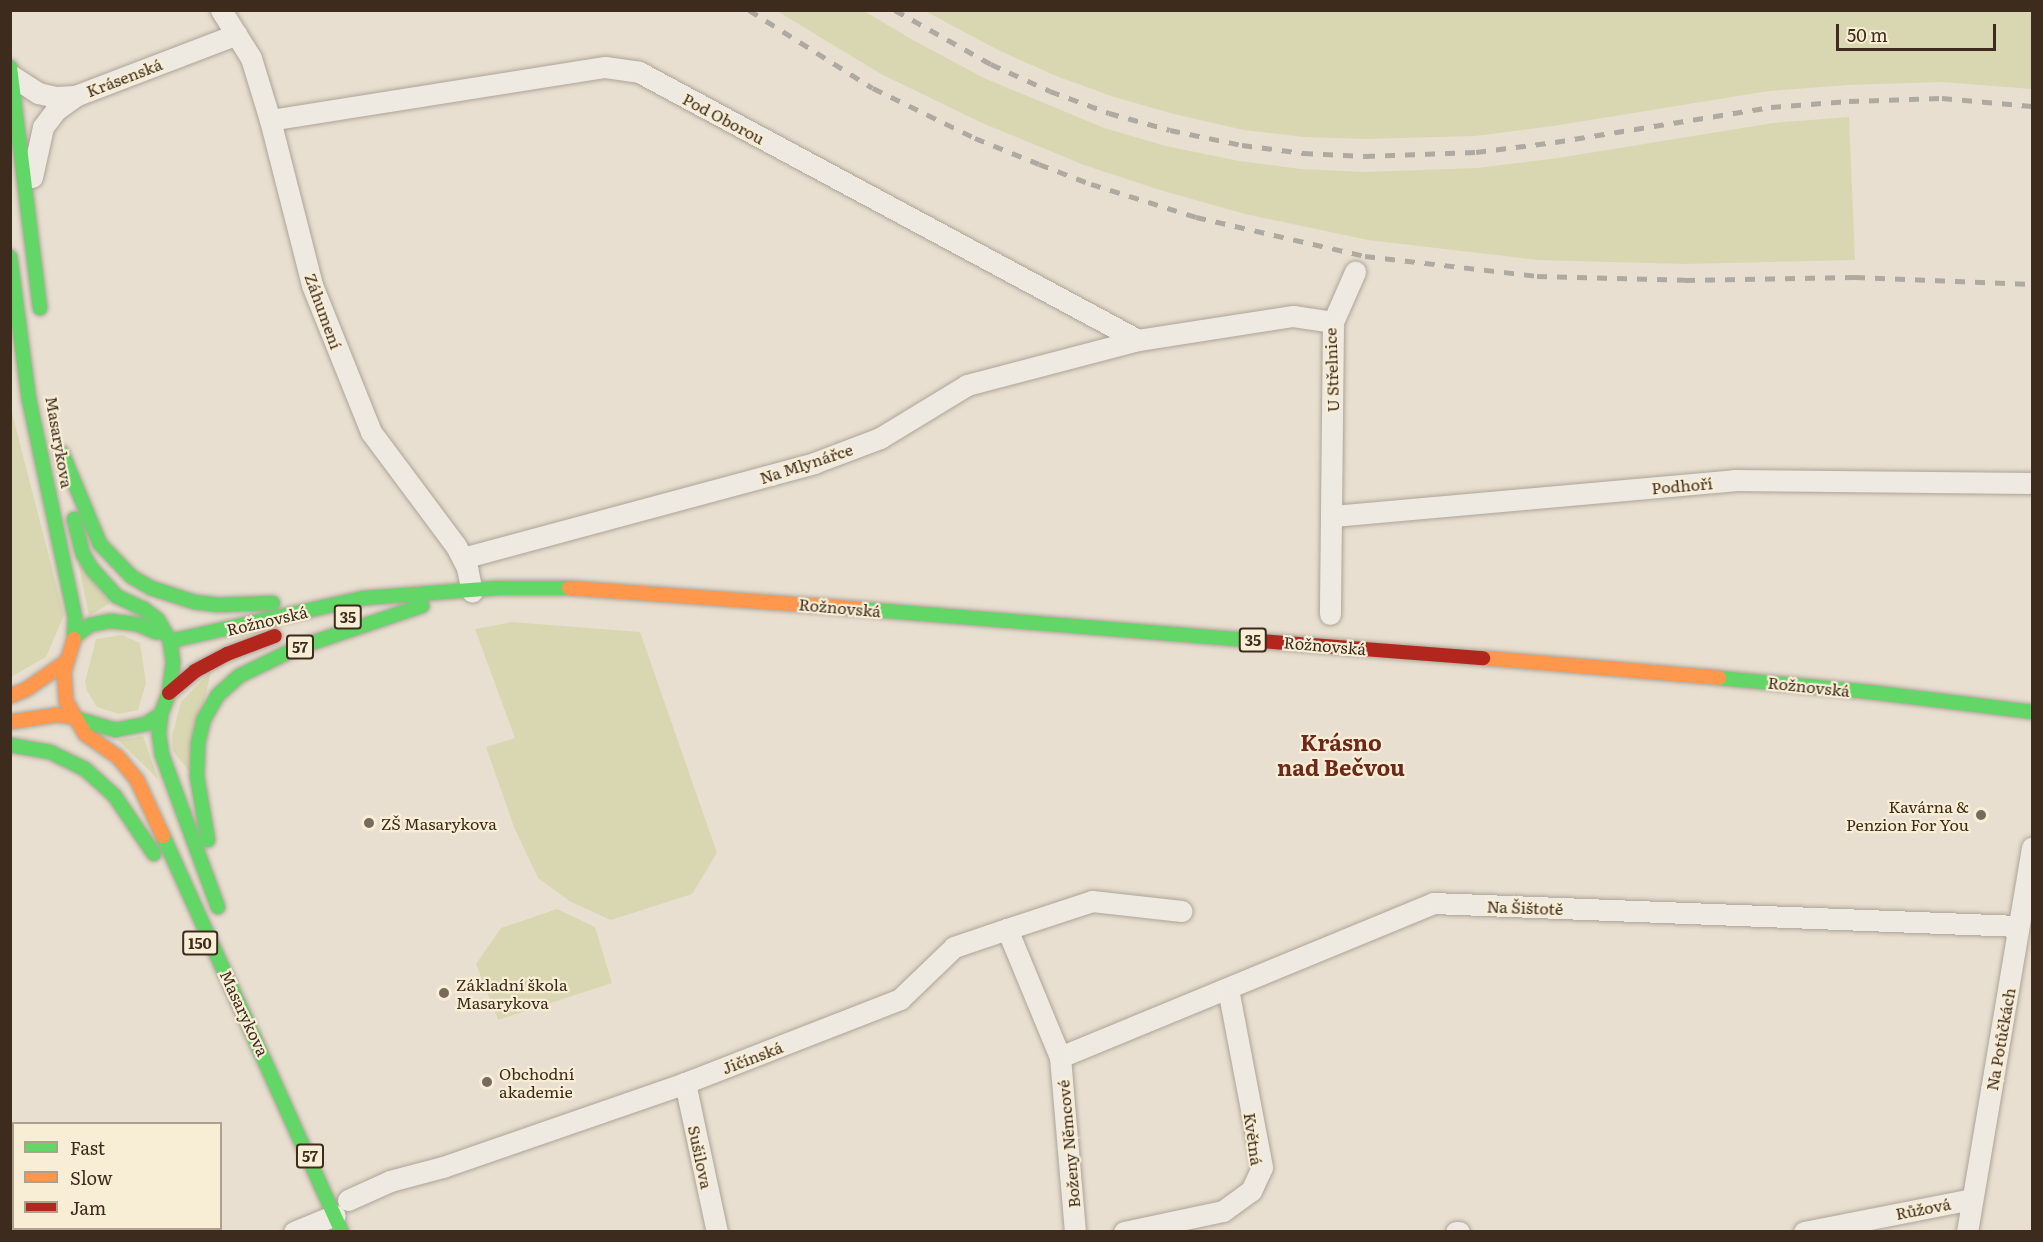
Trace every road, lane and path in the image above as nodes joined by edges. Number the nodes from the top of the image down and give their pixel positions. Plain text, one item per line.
1 (221, 10) edge
2 (237, 34) junction
3 (11, 71) edge
4 (75, 96) junction
5 (270, 120) junction
6 (27, 203) junction
7 (10, 258) edge
8 (1355, 272) dead end
9 (41, 317) dead end
10 (1333, 322) junction
11 (1138, 340) junction
12 (2032, 483) edge
13 (1333, 516) junction
14 (463, 558) junction
15 (472, 591) junction
16 (364, 598) junction
17 (1330, 614) dead end
18 (332, 621) dead end
19 (288, 632) dead end
20 (74, 637) junction
21 (170, 641) junction
22 (67, 661) junction
23 (169, 693) junction
24 (10, 696) edge
25 (2032, 712) edge
26 (161, 714) junction
27 (74, 717) junction
28 (10, 722) edge
29 (10, 745) edge
30 (2032, 850) edge
31 (1181, 911) dead end
32 (2019, 926) junction
33 (1007, 929) junction
34 (1228, 988) junction
35 (1060, 1057) junction
36 (276, 1082) junction
37 (684, 1083) junction
38 (1972, 1199) junction
39 (344, 1209) edge
40 (302, 1228) edge
41 (717, 1232) edge
42 (1075, 1232) edge
43 (1124, 1232) edge
44 (1804, 1232) edge
45 (1967, 1232) edge

1 - 2 street, Záhumení
2 - 4 street, Krásenská
2 - 5 street, Záhumení
3 - 4 street, Krásenská
3 - 6 main road
4 - 6 street
5 - 11 street, Pod Oborou
5 - 14 street, Záhumení
6 - 9 main road
7 - 20 main road, Masarykova
8 - 10 street
10 - 11 street, U Střelnice
10 - 13 street, U Střelnice
11 - 14 street, Na Mlynářce
12 - 13 street, Podhoří
13 - 17 street, U Střelnice
14 - 15 street, Záhumení
15 - 16 main road, Rožnovská / 35
15 - 18 main road, Rožnovská / 35
15 - 25 main road, Rožnovská / 35
15 - 26 main road, 57
16 - 21 main road, Rožnovská / 35
16 - 21 main road, Masarykova / 35
19 - 23 main road, Rožnovská / 35
20 - 21 main road
20 - 22 main road
21 - 23 main road, 35
22 - 24 main road
22 - 27 main road
23 - 26 main road, 35
26 - 27 main road
27 - 28 main road
27 - 36 main road, Masarykova / 57
29 - 36 main road, 150
30 - 32 street, Na Potůčkách
31 - 33 street, Jičínská
32 - 34 street, Na Šištotě
32 - 38 street, Na Potůčkách
33 - 35 street
33 - 37 street, Jičínská
34 - 35 street, Na Šištotě
34 - 43 street, Květná
35 - 42 street, Boženy Němcové
36 - 39 main road, Masarykova / 57
36 - 40 main road, 57
37 - 39 street, Jičínská
37 - 41 street, Sušilova
38 - 44 street, Růžová
38 - 45 street, Na Potůčkách
39 - 40 street, Jičínská

